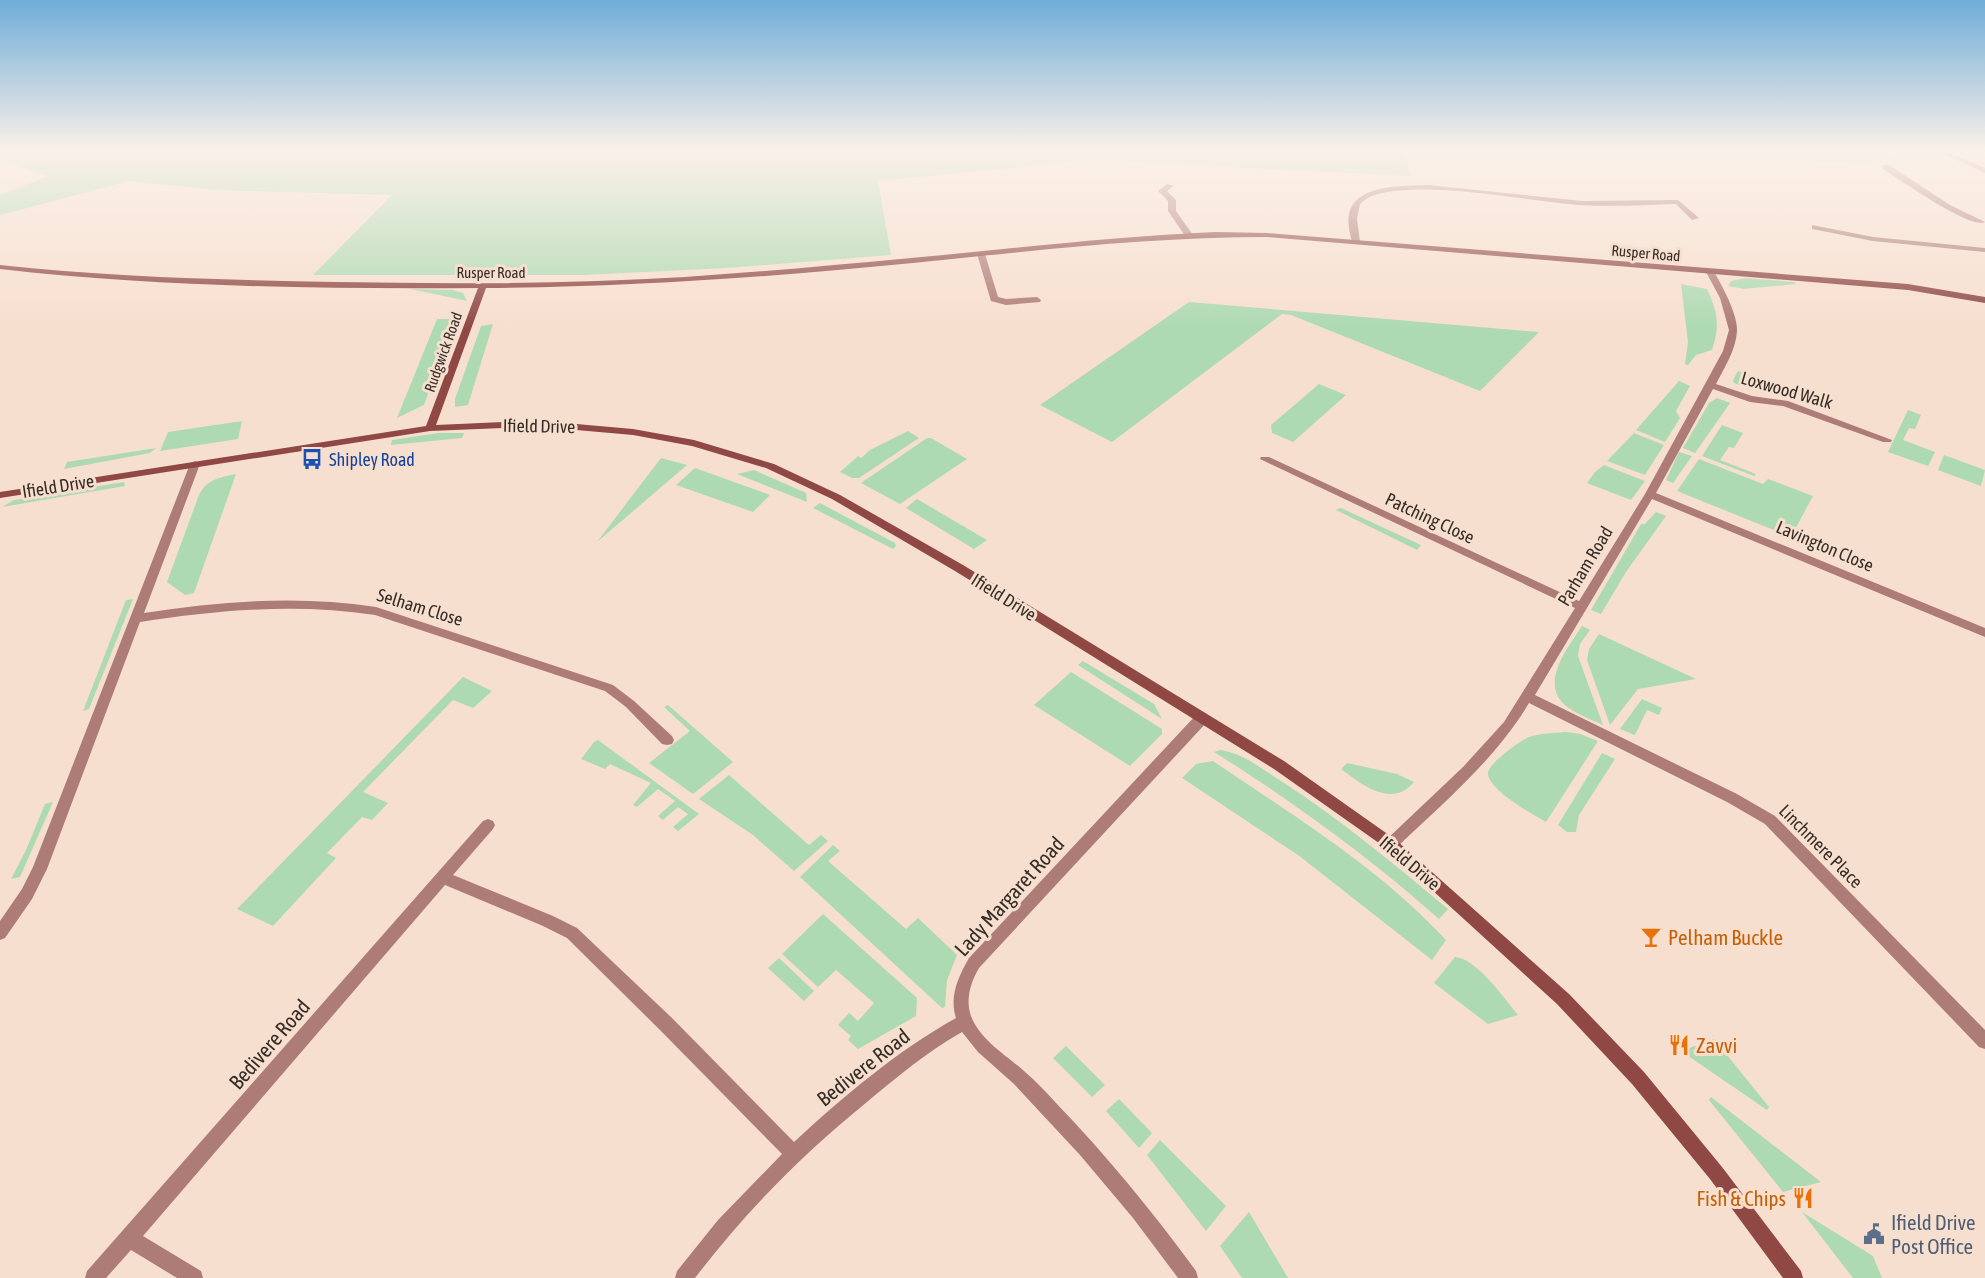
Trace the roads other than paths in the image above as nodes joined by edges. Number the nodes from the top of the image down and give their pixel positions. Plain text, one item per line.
1 (1172, 210) edge
2 (1353, 210) edge
3 (1686, 210) edge
4 (1953, 210) edge
5 (1695, 218) dead end
6 (1984, 224) edge
7 (1815, 227) dead end
8 (1189, 235) junction
9 (1356, 242) junction
10 (1985, 250) edge
11 (981, 254) junction
12 (0, 267) edge
13 (1710, 272) junction
14 (483, 286) junction
15 (1037, 300) dead end
16 (1985, 300) edge
17 (1711, 385) junction
18 (430, 428) junction
19 (1887, 440) dead end
20 (1265, 459) dead end
21 (195, 464) junction
22 (1650, 494) junction
23 (0, 495) edge
24 (1580, 606) junction
25 (135, 619) junction
26 (1985, 633) edge
27 (1528, 698) junction
28 (1202, 718) junction
29 (667, 740) dead end
30 (488, 825) dead end
31 (1391, 844) junction
32 (443, 878) junction
33 (0, 933) edge
34 (965, 1022) junction
35 (1985, 1041) edge
36 (793, 1153) junction
37 (129, 1238) junction
38 (1790, 1277) edge
39 (94, 1278) edge
40 (194, 1278) edge
41 (684, 1278) edge
42 (1189, 1278) edge

1 - 8 street
2 - 9 street
3 - 5 street
4 - 6 street
7 - 10 street
8 - 9 street, Rusper Road
8 - 11 street, Rusper Road
9 - 13 street, Rusper Road
11 - 14 street, Rusper Road
11 - 15 street
12 - 14 street, Rusper Road
13 - 16 street, Rusper Road
13 - 17 street, Parham Road
14 - 18 street, Rudgwick Road
17 - 19 street, Loxwood Walk
17 - 22 street, Parham Road
18 - 21 street, Ifield Drive
18 - 28 street, Ifield Drive
20 - 24 street, Patching Close
21 - 23 street, Ifield Drive
21 - 25 street
22 - 24 street, Parham Road
22 - 26 street, Lavington Close
24 - 27 street, Parham Road
25 - 29 street, Selham Close
25 - 33 street
27 - 31 street, Parham Road
27 - 35 street, Linchmere Place
28 - 31 street, Ifield Drive
28 - 34 street, Lady Margaret Road
30 - 32 street, Bedivere Road
31 - 38 street, Ifield Drive
32 - 36 street
32 - 37 street, Bedivere Road
34 - 36 street, Bedivere Road
34 - 42 street, Lady Margaret Road
36 - 41 street, Bedivere Road
37 - 39 street, Bedivere Road
37 - 40 street

